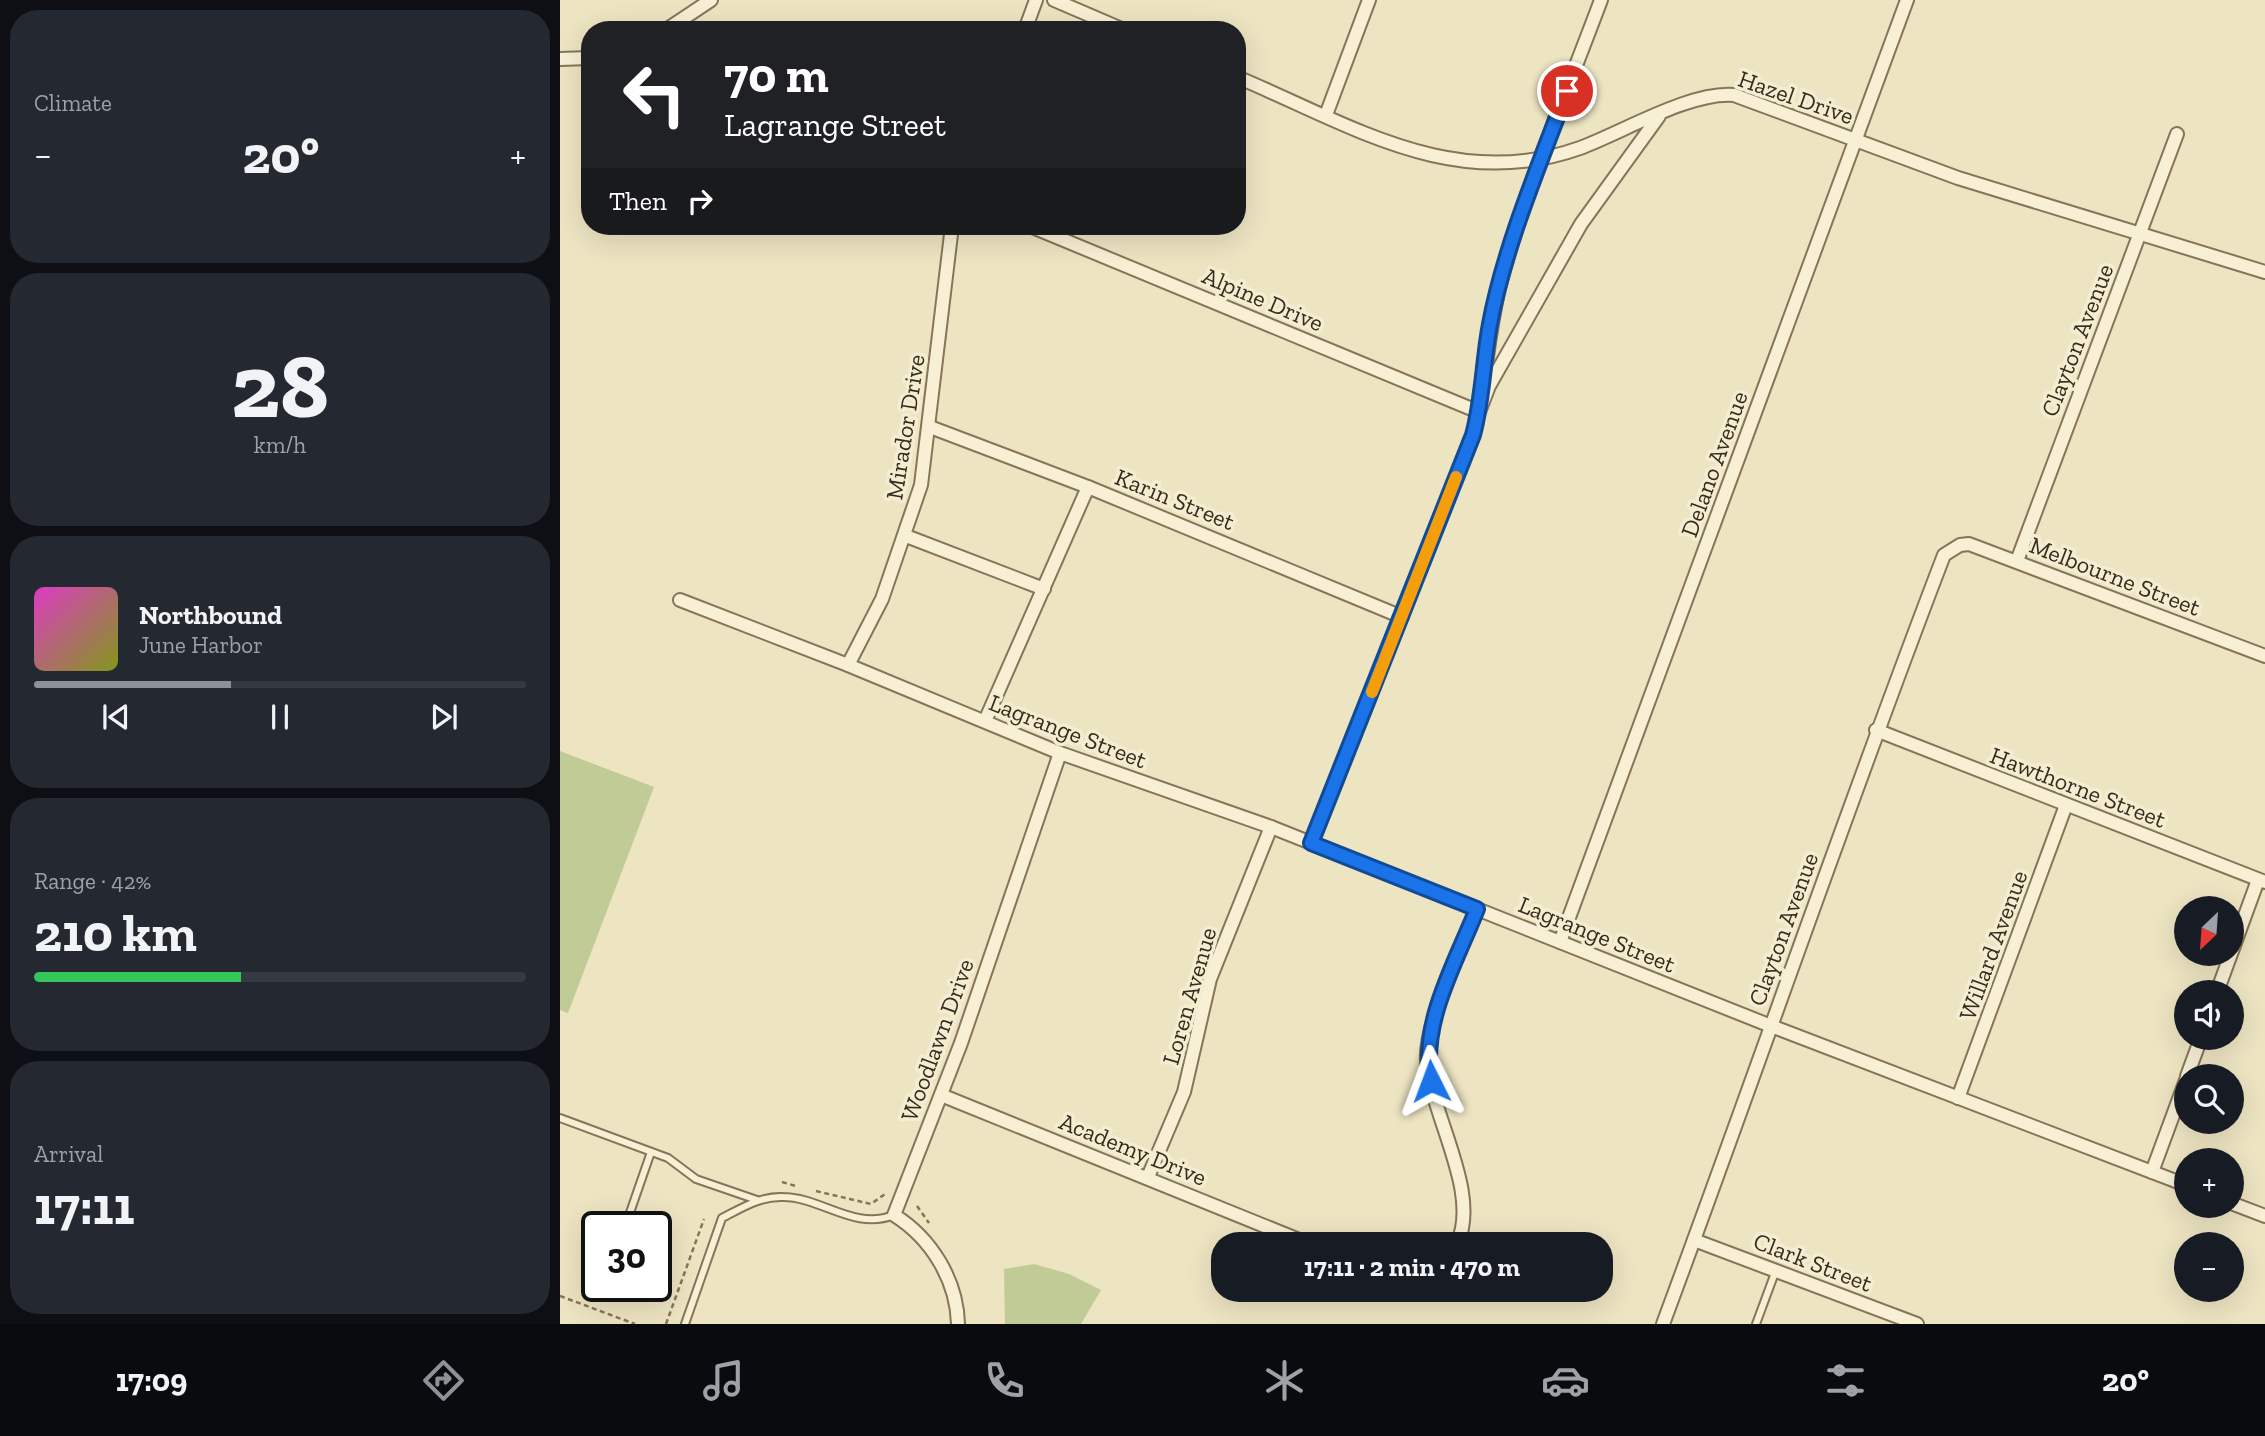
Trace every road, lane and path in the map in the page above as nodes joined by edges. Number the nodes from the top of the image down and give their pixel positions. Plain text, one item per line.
1 (711, 0) edge
2 (1036, 0) edge
3 (1054, 0) edge
4 (1369, 0) edge
5 (1601, 0) edge
6 (1907, 0) edge
7 (680, 21) edge
8 (1028, 21) edge
9 (1103, 21) edge
10 (581, 58) edge
11 (560, 59) edge
12 (1246, 81) edge
13 (1326, 115) junction
14 (1659, 116) junction
15 (2177, 134) dead end
16 (1856, 139) junction
17 (1542, 159) junction
18 (2139, 234) junction
19 (951, 235) edge
20 (1052, 235) edge
21 (2265, 272) edge
22 (1479, 412) junction
23 (930, 427) junction
24 (1088, 487) junction
25 (906, 536) junction
26 (1949, 551) joint
27 (2017, 561) junction
28 (1044, 589) junction
29 (680, 600) dead end
30 (1402, 617) junction
31 (2265, 656) edge
32 (848, 665) junction
33 (985, 722) junction
34 (1876, 730) junction
35 (1060, 753) junction
36 (2066, 805) junction
37 (1271, 827) junction
38 (1311, 843) junction
39 (2262, 881) edge
40 (1477, 909) junction
41 (1560, 942) junction
42 (2222, 980) edge
43 (1771, 1026) junction
44 (941, 1095) junction
45 (1958, 1098) junction
46 (2174, 1111) edge
47 (560, 1118) edge
48 (651, 1152) junction
49 (2152, 1172) junction
50 (1148, 1177) junction
51 (2174, 1180) edge
52 (782, 1182) dead end
53 (886, 1193) dead end
54 (757, 1200) junction
55 (2244, 1208) edge
56 (631, 1211) edge
57 (894, 1215) junction
58 (2265, 1216) edge
59 (704, 1219) dead end
60 (1281, 1232) edge
61 (1462, 1232) edge
62 (1694, 1240) junction
63 (1776, 1270) junction
64 (560, 1296) edge
65 (1898, 1321) edge
66 (635, 1324) edge
67 (666, 1324) edge
68 (685, 1324) edge
69 (958, 1324) edge
70 (1663, 1324) edge
71 (1756, 1324) edge
72 (1917, 1324) edge

1 - 7 street
2 - 8 street
3 - 9 street
4 - 13 street
5 - 17 street
6 - 16 street, Delano Avenue
10 - 11 street
12 - 13 street, Hazel Drive
13 - 17 street, Hazel Drive
14 - 16 street, Hazel Drive
14 - 17 street, Hazel Drive
14 - 22 street
15 - 18 street, Clayton Avenue
16 - 18 street, Hazel Drive
16 - 41 street, Delano Avenue
17 - 22 street
18 - 21 street, Hazel Drive
18 - 27 street, Clayton Avenue
19 - 23 street, Mirador Drive
20 - 22 street, Alpine Drive
22 - 30 street
23 - 24 street, Karin Street
23 - 25 street, Mirador Drive
24 - 28 street
24 - 30 street, Karin Street
25 - 28 street
25 - 32 street, Mirador Drive
26 - 27 street, Melbourne Street
26 - 34 street, Clayton Avenue
27 - 31 street, Melbourne Street
28 - 33 street
29 - 32 street, Lagrange Street
30 - 38 street
32 - 33 street, Lagrange Street
33 - 35 street, Lagrange Street
34 - 36 street, Hawthorne Street
34 - 43 street, Clayton Avenue
35 - 37 street, Lagrange Street
35 - 44 street, Woodlawn Drive
36 - 39 street, Hawthorne Street
36 - 45 street, Willard Avenue
37 - 38 street, Lagrange Street
37 - 50 street, Loren Avenue
38 - 40 street, Lagrange Street
39 - 42 street
40 - 41 street, Lagrange Street
40 - 61 street
41 - 43 street, Lagrange Street
43 - 45 street, Lagrange Street
43 - 62 street, Clayton Avenue
44 - 50 street, Academy Drive
44 - 57 street, Woodlawn Drive
45 - 49 street, Lagrange Street
46 - 49 street
47 - 48 lane
48 - 54 lane
48 - 56 lane
49 - 51 street, Lagrange Street
50 - 60 street, Academy Drive
52 - 53 path
54 - 57 lane
54 - 68 lane
55 - 58 street
57 - 69 street
59 - 67 path
62 - 63 street, Clark Street
62 - 70 street, Clayton Avenue
63 - 65 street, Clark Street
63 - 71 lane
64 - 66 path
65 - 72 street, Clark Street

